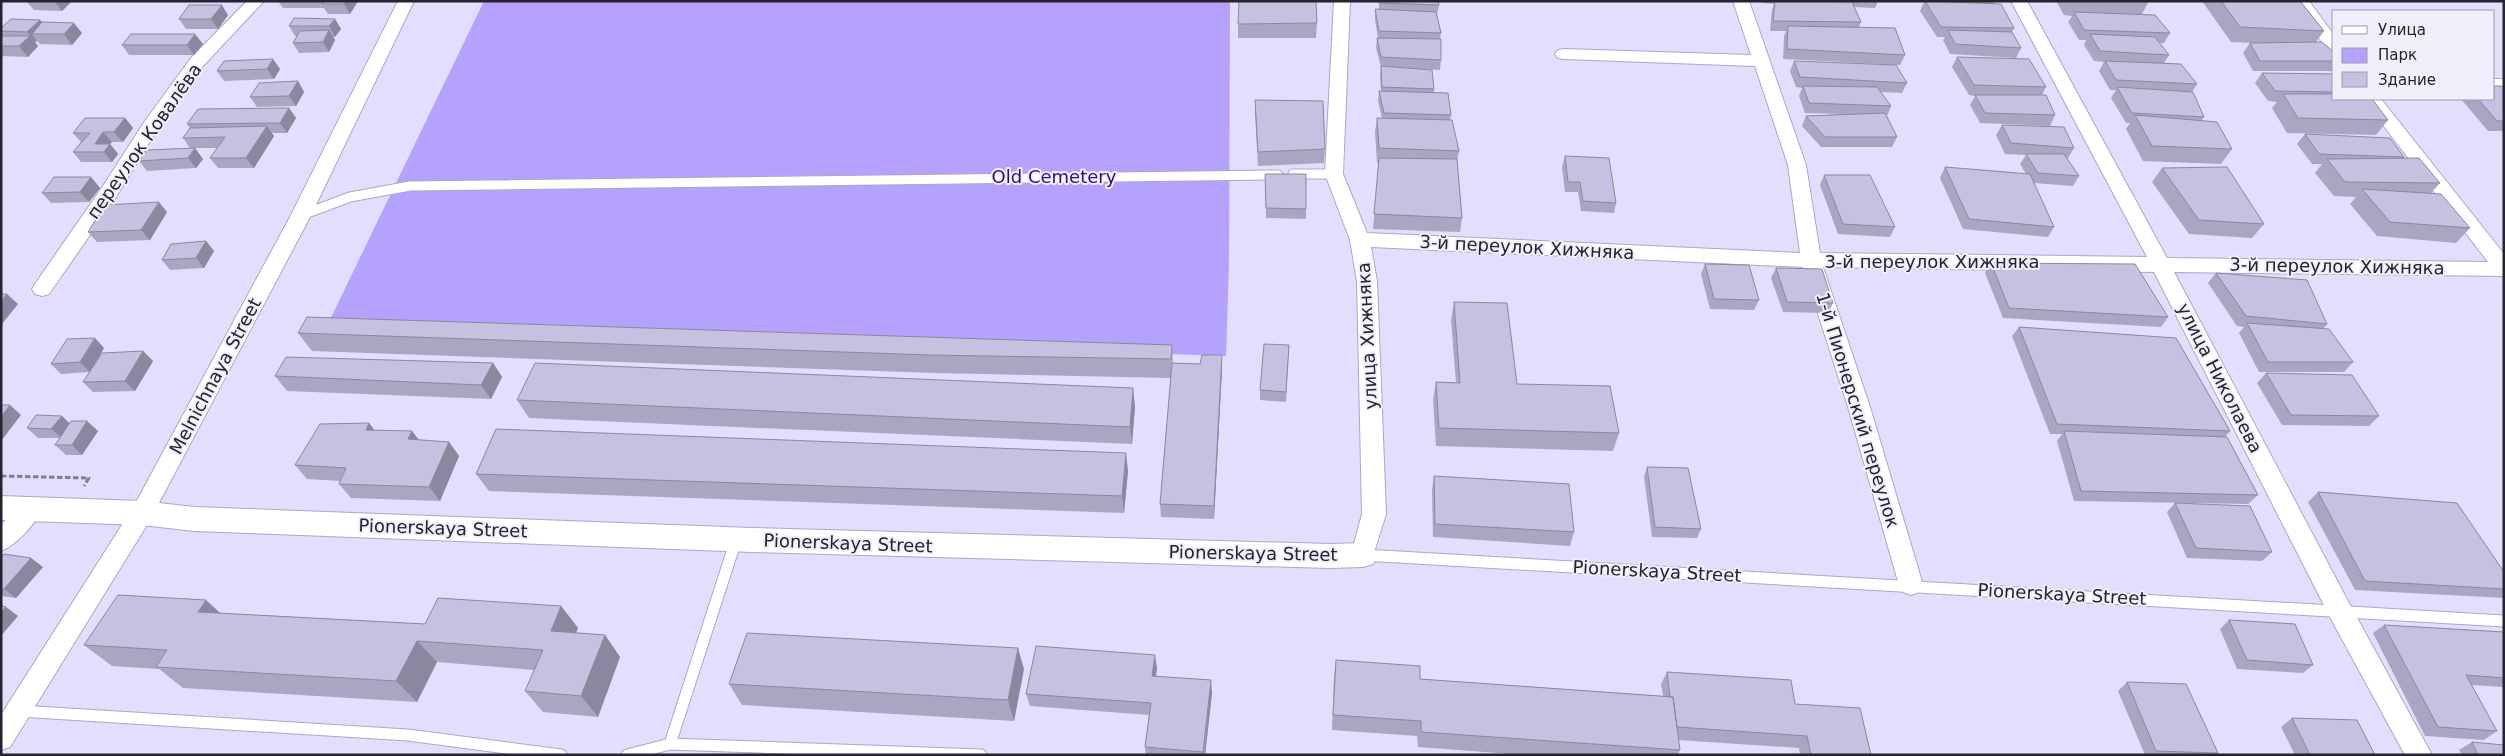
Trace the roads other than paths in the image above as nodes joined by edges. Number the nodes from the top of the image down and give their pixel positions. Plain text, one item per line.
1 (256, 1) edge
2 (406, 1) edge
3 (1342, 1) edge
4 (1741, 1) edge
5 (2019, 1) edge
6 (2301, 1) edge
7 (2332, 44) edge
8 (1564, 54) dead end
9 (1760, 61) junction
10 (2373, 100) edge
11 (1334, 174) junction
12 (301, 215) junction
13 (1360, 240) junction
14 (1811, 260) junction
15 (2160, 263) junction
16 (2504, 268) edge
17 (42, 289) dead end
18 (1, 508) edge
19 (31, 509) junction
20 (142, 513) junction
21 (737, 539) junction
22 (1, 541) edge
23 (1363, 555) junction
24 (1911, 585) junction
25 (2340, 611) junction
26 (2504, 620) edge
27 (18, 711) junction
28 (1, 738) edge
29 (670, 744) junction
30 (561, 755) edge
31 (626, 755) edge
32 (982, 755) edge
33 (2419, 755) edge

1 - 17 street, переулок Ковалёва
2 - 12 street, Melnichnaya Street
3 - 11 street, улица Хижняка
4 - 9 street, 1-й Пионерский переулок
5 - 15 street, улица Николаева
6 - 7 street
8 - 9 street
9 - 14 street, 1-й Пионерский переулок
10 - 16 street
11 - 12 lane
11 - 13 street, улица Хижняка
12 - 20 street, Melnichnaya Street
13 - 14 street, 3-й переулок Хижняка
13 - 23 street, улица Хижняка
14 - 15 street, 3-й переулок Хижняка
14 - 24 street, 1-й Пионерский переулок
15 - 16 street, 3-й переулок Хижняка
15 - 25 street, улица Николаева
18 - 19 street, Pionerskaya Street
19 - 20 street, Pionerskaya Street
19 - 22 street
20 - 21 street, Pionerskaya Street
20 - 27 street, Melnichnaya Street
21 - 23 street, Pionerskaya Street
21 - 29 lane
23 - 24 lane, Pionerskaya Street
24 - 25 lane, Pionerskaya Street
25 - 26 lane, Pionerskaya Street
25 - 33 street, улица Николаева
27 - 28 street, Melnichnaya Street
27 - 30 lane
29 - 31 lane
29 - 32 lane

